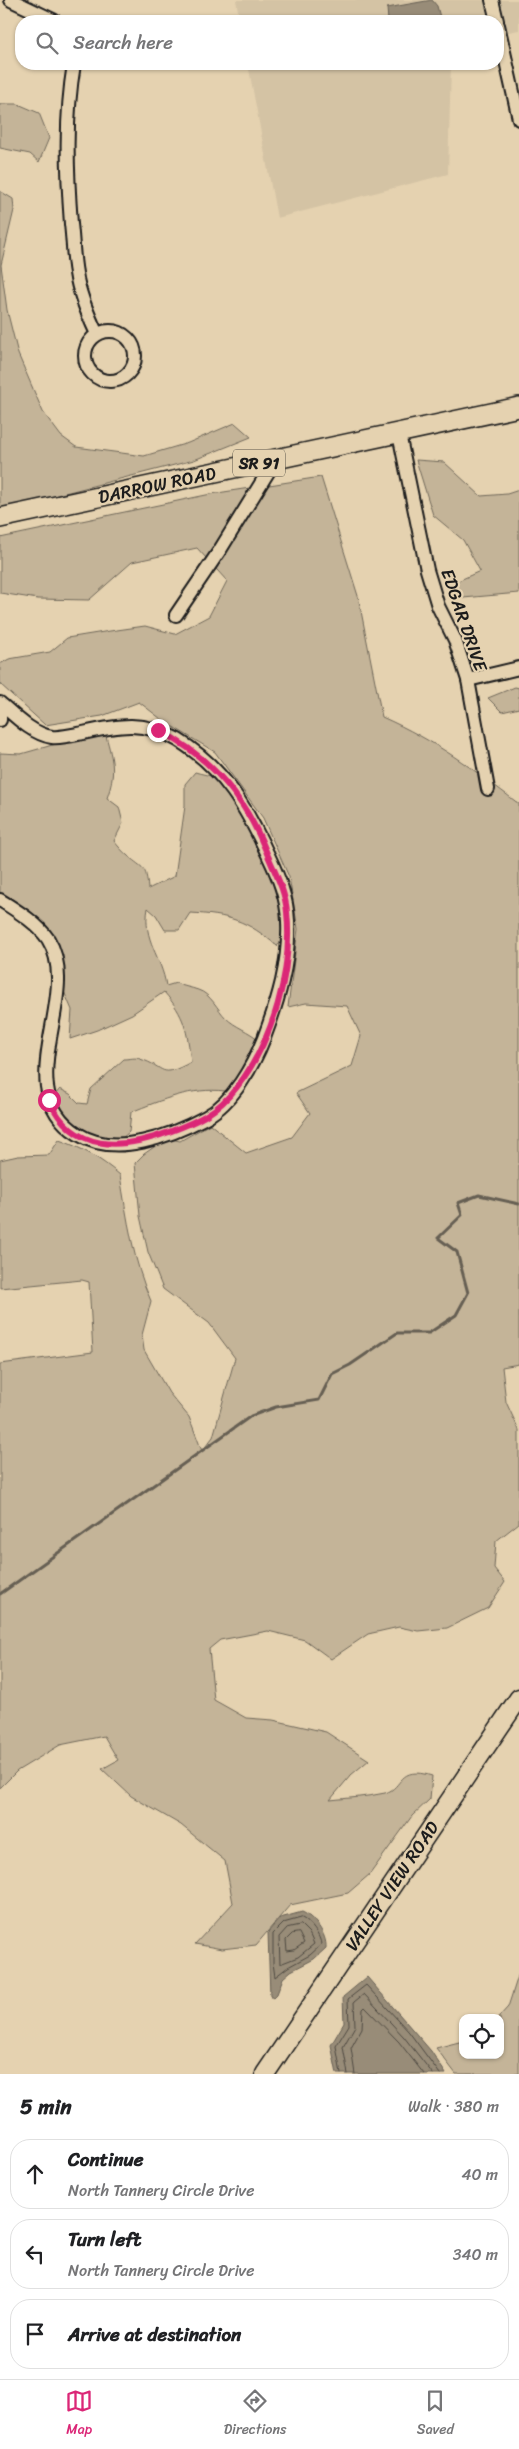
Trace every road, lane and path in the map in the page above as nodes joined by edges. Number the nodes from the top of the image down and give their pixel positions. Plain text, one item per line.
1 (11, 0) edge
2 (492, 0) edge
3 (42, 15) edge
4 (495, 15) edge
5 (504, 54) edge
6 (73, 70) edge
7 (519, 119) edge
8 (97, 334) dead end
9 (519, 407) edge
10 (399, 434) junction
11 (276, 459) junction
12 (0, 518) edge
13 (176, 615) dead end
14 (519, 668) edge
15 (468, 680) junction
16 (0, 703) edge
17 (0, 712) edge
18 (0, 720) edge
19 (488, 789) dead end
20 (0, 900) edge
21 (519, 1698) edge
22 (265, 2074) edge

1 - 3 street
2 - 4 street
5 - 7 street
6 - 8 street
9 - 10 main road, DARROW ROAD / SR 91
10 - 11 main road, DARROW ROAD / SR 91
10 - 15 street, EDGAR DRIVE
11 - 12 main road, DARROW ROAD / SR 91
11 - 13 street
14 - 15 street
15 - 19 street, EDGAR DRIVE
16 - 20 street
17 - 18 street
21 - 22 main road, VALLEY VIEW ROAD

